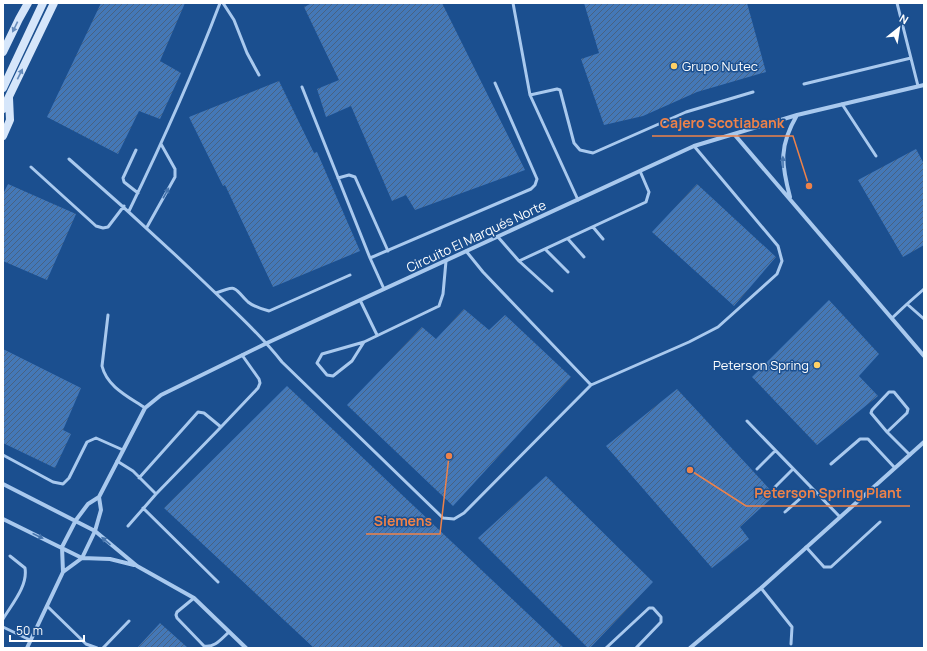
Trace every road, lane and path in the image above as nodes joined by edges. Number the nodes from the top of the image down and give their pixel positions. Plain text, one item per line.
1 (28, 3) edge
2 (43, 3) edge
3 (54, 3) edge
4 (220, 3) edge
5 (224, 3) edge
6 (513, 3) edge
7 (897, 3) edge
8 (3, 52) edge
9 (911, 58) junction
10 (259, 75) dead end
11 (495, 83) dead end
12 (804, 84) dead end
13 (924, 85) edge
14 (918, 86) junction
15 (302, 87) dead end
16 (3, 88) edge
17 (753, 92) dead end
18 (530, 95) junction
19 (9, 96) junction
20 (842, 104) junction
21 (3, 109) edge
22 (797, 115) junction
23 (734, 134) junction
24 (3, 136) edge
25 (161, 144) junction
26 (694, 146) junction
27 (136, 150) dead end
28 (876, 156) dead end
29 (69, 159) dead end
30 (31, 167) dead end
31 (640, 171) junction
32 (338, 178) junction
33 (138, 193) junction
34 (578, 200) junction
35 (790, 200) junction
36 (124, 206) junction
37 (129, 211) junction
38 (147, 227) junction
39 (593, 227) junction
40 (498, 237) junction
41 (568, 239) junction
42 (603, 239) dead end
43 (545, 250) junction
44 (388, 251) junction
45 (466, 252) junction
46 (584, 257) dead end
47 (370, 258) junction
48 (446, 260) junction
49 (519, 261) junction
50 (568, 272) dead end
51 (350, 275) dead end
52 (384, 289) junction
53 (924, 289) edge
54 (552, 291) dead end
55 (216, 293) junction
56 (360, 300) junction
57 (907, 304) junction
58 (108, 315) dead end
59 (892, 318) junction
60 (924, 319) edge
61 (377, 336) junction
62 (364, 342) junction
63 (267, 343) junction
64 (242, 355) junction
65 (924, 356) edge
66 (591, 385) junction
67 (145, 408) junction
68 (747, 421) dead end
69 (221, 427) junction
70 (887, 432) junction
71 (924, 442) edge
72 (123, 450) junction
73 (776, 450) junction
74 (3, 455) edge
75 (910, 455) junction
76 (117, 461) junction
77 (831, 464) dead end
78 (895, 468) junction
79 (757, 469) dead end
80 (793, 469) junction
81 (139, 478) junction
82 (3, 484) edge
83 (774, 486) dead end
84 (812, 488) junction
85 (156, 494) junction
86 (98, 497) junction
87 (143, 508) junction
88 (785, 512) dead end
89 (840, 517) junction
90 (3, 518) edge
91 (76, 520) junction
92 (880, 522) dead end
93 (128, 526) dead end
94 (95, 531) junction
95 (62, 547) junction
96 (806, 547) junction
97 (10, 556) dead end
98 (82, 558) junction
99 (137, 566) junction
100 (63, 572) junction
101 (218, 582) dead end
102 (761, 588) junction
103 (194, 598) junction
104 (47, 606) junction
105 (3, 619) edge
106 (129, 621) dead end
107 (3, 627) edge
108 (229, 632) junction
109 (30, 640) junction
110 (791, 644) dead end
111 (243, 647) edge
112 (27, 648) edge
113 (97, 648) edge
114 (102, 648) edge
115 (606, 648) edge
116 (636, 648) edge
117 (690, 648) edge

1 -> 8 main road
2 - 16 main road
19 -> 3 main road
4 - 25 lane
5 - 10 lane
6 - 18 lane
7 - 9 lane
9 - 12 lane
9 - 14 lane
11 - 44 lane
13 - 14 street, Circuito El Marqués Norte
14 - 20 street, Circuito El Marqués Norte
15 - 32 lane
17 - 18 lane
18 - 34 lane
19 - 21 main road
19 - 24 main road
20 - 22 street, Circuito El Marqués Norte
20 - 28 lane
22 - 23 street, Circuito El Marqués Norte
35 -> 22 street
23 - 26 street, Circuito El Marqués Norte
23 - 35 street
25 - 33 lane
38 -> 25 lane
26 - 31 street, Circuito El Marqués Norte
26 - 66 lane
27 - 33 lane
29 - 36 lane
30 - 36 lane
31 - 34 street, Circuito El Marqués Norte
31 - 39 lane
32 - 44 lane
32 - 47 lane
33 - 37 lane
34 - 40 street, Circuito El Marqués Norte
35 - 59 street
36 - 37 lane
37 - 38 lane
38 - 55 lane
39 - 41 lane
39 - 42 lane
40 - 45 street, Circuito El Marqués Norte
40 - 49 lane
41 - 43 lane
41 - 46 lane
43 - 49 lane
43 - 50 lane
44 - 47 lane
45 - 48 street, Circuito El Marqués Norte
45 - 66 lane
47 - 52 lane
48 - 52 street, Circuito El Marqués Norte
48 - 61 lane
49 - 54 lane
51 - 55 lane
52 - 56 street, Circuito El Marqués Norte
53 - 57 lane
55 - 63 lane
56 - 61 lane
56 - 63 street, Circuito El Marqués Norte
57 - 59 lane
57 - 60 lane
58 - 67 lane
59 - 65 street
61 - 62 lane
62 - 62 lane
63 - 64 street, Circuito El Marqués Norte
63 - 66 lane
64 - 67 street, Circuito El Marqués Norte
64 - 69 lane
67 - 72 street, Circuito El Marqués Norte
68 - 73 lane
69 - 81 lane
69 - 85 lane
70 - 70 lane
70 - 75 lane
71 - 75 street
72 - 74 lane
72 - 76 street, Circuito El Marqués Norte
73 - 79 lane
73 - 80 lane
75 - 78 street
76 - 81 lane
76 - 86 street, Circuito El Marqués Norte
77 - 78 lane
78 - 89 street
80 - 83 lane
80 - 84 lane
81 - 85 lane
82 - 91 street
84 - 88 lane
84 - 89 lane
85 - 87 lane
86 - 91 street, Circuito El Marqués Norte
86 - 94 street, Circuito El Marqués Norte
87 - 93 lane
87 - 101 lane
89 - 96 street
90 -> 95 street
91 - 94 street
91 - 95 street, Circuito El Marqués Norte
92 - 96 lane
94 - 98 street, Circuito El Marqués Norte
99 -> 94 street
95 - 98 street
95 - 100 street, Circuito El Marqués Norte
96 - 102 street
97 - 105 lane
98 - 99 street
98 - 100 street, Circuito El Marqués Norte
99 - 103 street
100 - 104 street, Circuito El Marqués Norte
102 - 110 lane
102 - 117 street
103 - 108 street
103 - 108 lane
104 - 109 street, Circuito El Marqués Norte
104 - 113 lane
106 - 114 lane
107 - 109 lane
108 - 111 street
109 - 112 street, Circuito El Marqués Norte
115 - 116 lane

